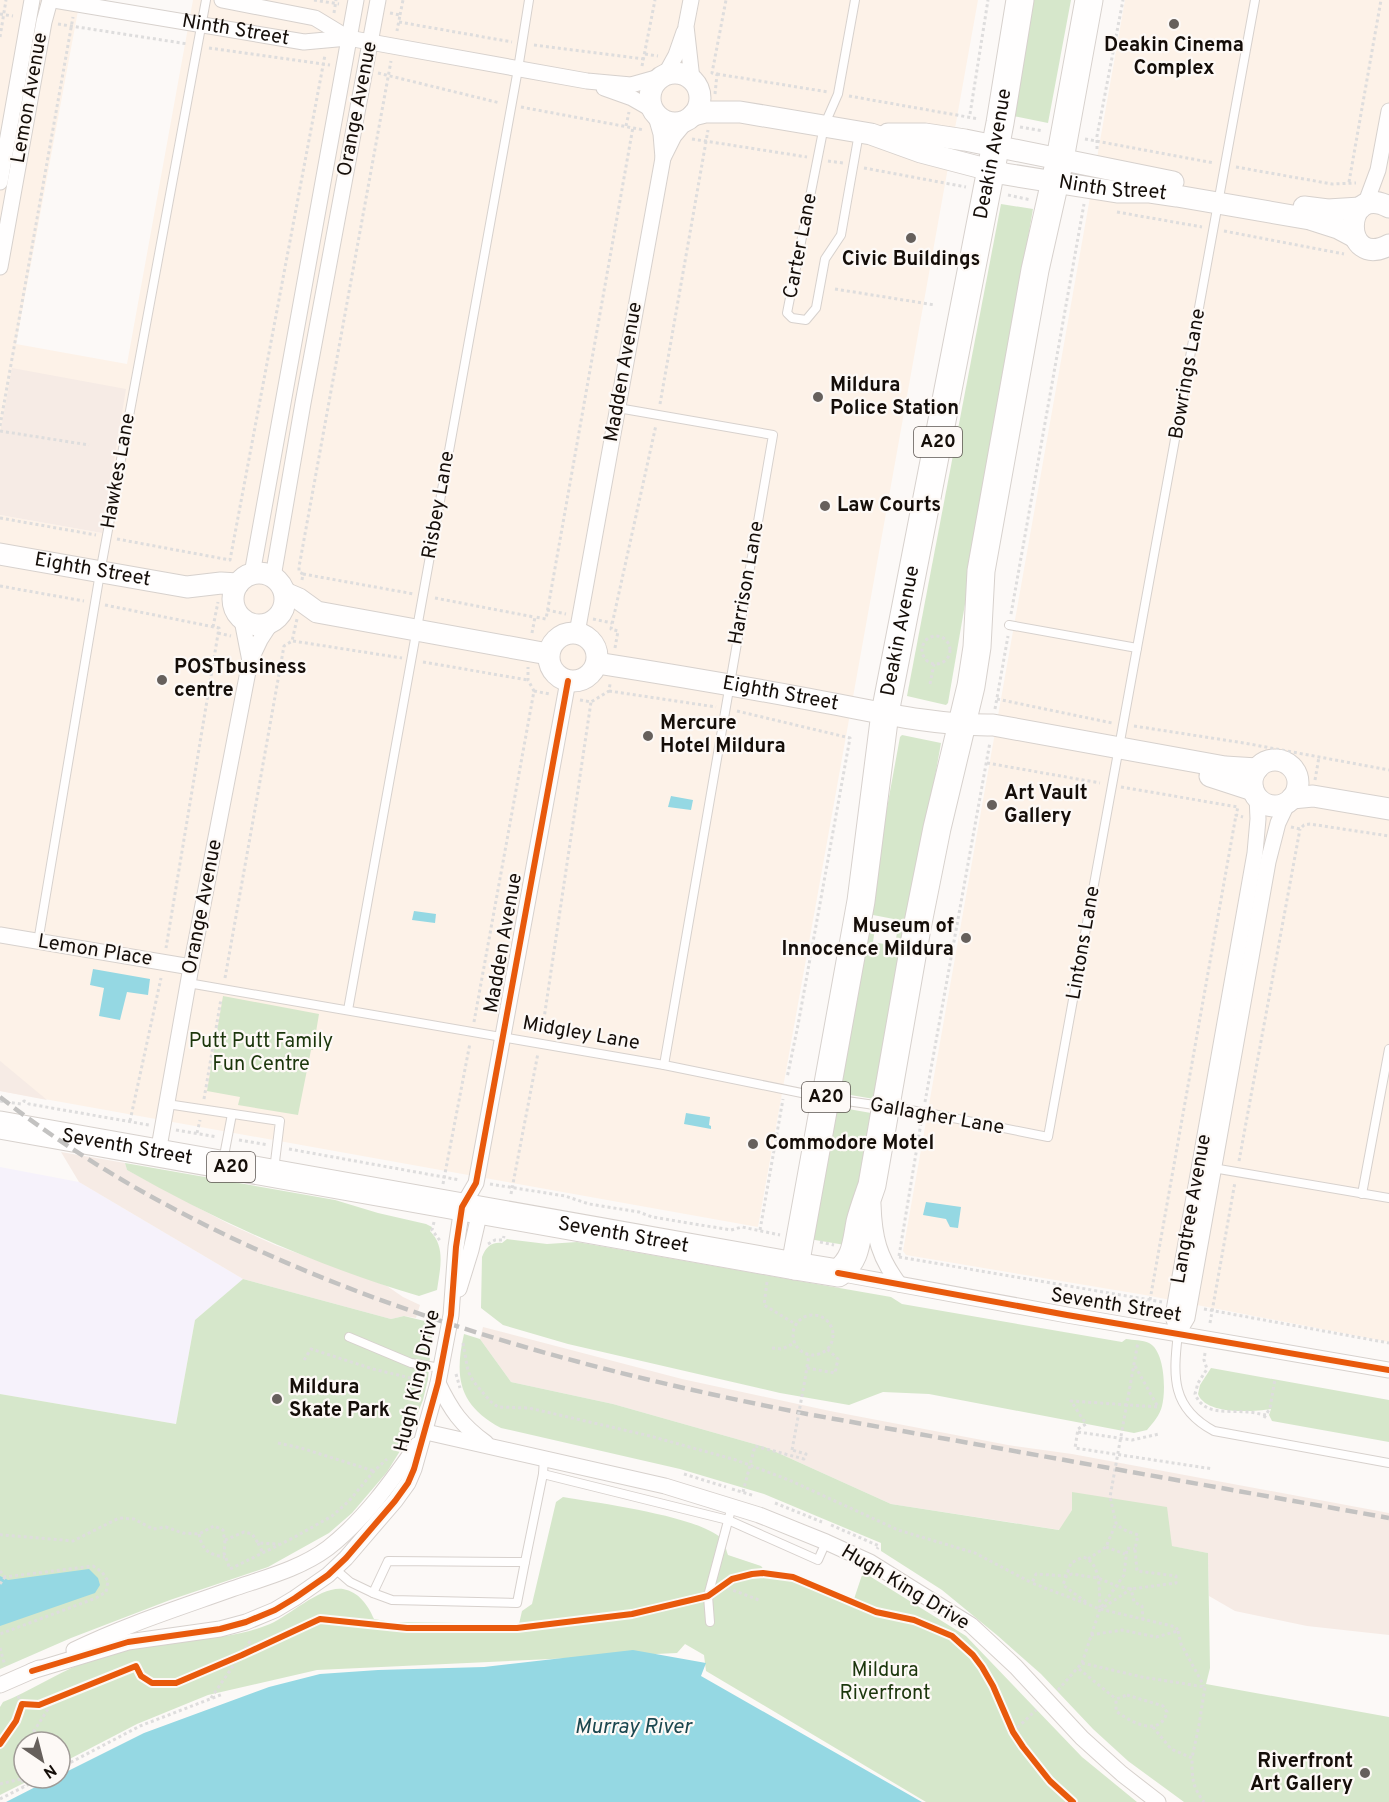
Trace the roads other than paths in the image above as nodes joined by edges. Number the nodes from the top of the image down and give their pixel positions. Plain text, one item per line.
1 (32, 0) edge
2 (52, 0) edge
3 (206, 0) edge
4 (222, 0) edge
5 (356, 0) edge
6 (378, 0) edge
7 (529, 0) edge
8 (691, 0) edge
9 (855, 0) edge
10 (1020, 0) edge
11 (1089, 0) edge
12 (1255, 0) edge
13 (37, 21) junction
14 (201, 24) junction
15 (686, 26) junction
16 (348, 38) junction
17 (370, 42) junction
18 (518, 69) junction
19 (664, 75) junction
20 (693, 80) junction
21 (587, 81) junction
22 (654, 111) junction
23 (1389, 111) edge
24 (740, 112) junction
25 (691, 117) junction
26 (824, 126) junction
27 (865, 133) junction
28 (993, 157) junction
29 (663, 158) junction
30 (1057, 170) junction
31 (0, 182) edge
32 (1219, 198) junction
33 (1363, 207) junction
34 (1389, 207) edge
35 (317, 215) junction
36 (337, 218) junction
37 (1389, 245) edge
38 (1352, 246) junction
39 (0, 267) edge
40 (284, 399) junction
41 (303, 404) junction
42 (618, 408) junction
43 (263, 517) junction
44 (282, 521) junction
45 (0, 554) edge
46 (100, 573) junction
47 (187, 587) junction
48 (274, 598) junction
49 (238, 614) junction
50 (1009, 625) road end
51 (416, 629) junction
52 (577, 633) junction
53 (1137, 648) junction
54 (539, 652) junction
55 (250, 661) junction
56 (597, 663) junction
57 (568, 681) junction
58 (730, 684) junction
59 (885, 713) junction
60 (963, 725) junction
61 (1117, 754) junction
62 (1296, 773) junction
63 (1256, 785) junction
64 (1389, 798) edge
65 (1290, 800) junction
66 (1389, 809) edge
67 (0, 935) edge
68 (38, 942) junction
69 (191, 967) junction
70 (189, 983) junction
71 (348, 1010) junction
72 (503, 1037) junction
73 (1389, 1049) edge
74 (664, 1065) junction
75 (826, 1098) junction
76 (167, 1104) junction
77 (885, 1108) junction
78 (232, 1114) junction
79 (0, 1125) edge
80 (1048, 1137) joint
81 (161, 1140) junction
82 (222, 1165) junction
83 (1207, 1167) junction
84 (273, 1174) junction
85 (872, 1185) junction
86 (1362, 1194) junction
87 (1389, 1198) edge
88 (460, 1207) junction
89 (783, 1264) junction
90 (838, 1273) junction
91 (900, 1284) junction
92 (1178, 1333) junction
93 (350, 1337) dead end
94 (1389, 1370) edge
95 (441, 1371) junction
96 (426, 1432) junction
97 (491, 1447) junction
98 (544, 1458) junction
99 (1389, 1463) edge
100 (543, 1474) junction
101 (730, 1513) junction
102 (333, 1543) junction
103 (525, 1562) junction
104 (340, 1564) junction
105 (373, 1593) junction
106 (710, 1622) dead end
107 (32, 1671) junction
108 (0, 1685) edge
109 (1158, 1802) edge

1 - 13 street, Lemon Avenue
2 - 13 street, Lemon Avenue
2 - 14 street, Ninth Street
3 - 14 lane, Hawkes Lane
4 - 16 street, Ninth Street
5 - 16 street, Orange Avenue
6 - 17 street, Orange Avenue
7 - 18 lane, Risbey Lane
8 - 15 street
9 - 26 lane, Carter Lane
10 - 28 highway, Deakin Avenue / A20
11 - 30 highway
12 - 32 lane, Bowrings Lane
13 - 31 street, Lemon Avenue
13 - 39 street, Lemon Avenue
14 - 16 street, Ninth Street
14 - 46 lane, Hawkes Lane
15 - 19 street
15 - 20 street
16 - 17 street, Ninth Street
16 - 35 street, Orange Avenue
17 - 18 street, Ninth Street
17 - 36 street, Orange Avenue
18 - 21 street, Ninth Street
18 - 51 lane, Risbey Lane
19 - 20 street
19 - 21 street, Ninth Street
19 - 22 street
20 - 24 street, Ninth Street
20 - 25 street
21 - 22 street, Ninth Street
22 - 25 street
22 - 29 street
23 - 33 street
24 - 25 street, Ninth Street
24 - 26 street, Ninth Street
25 - 29 street, Madden Avenue
26 - 27 street, Ninth Street
26 - 27 lane, Carter Lane
27 - 28 street, Ninth Street
28 - 30 street, Ninth Street
28 - 59 highway, Deakin Avenue / A20
29 - 42 street, Madden Avenue
30 - 32 street, Ninth Street
30 - 32 street, Ninth Street
30 - 60 highway
32 - 33 street, Ninth Street
32 - 38 street, Ninth Street
32 - 53 lane, Bowrings Lane
33 - 34 street, Ninth Street
33 - 38 street
35 - 36 street
35 - 40 street, Orange Avenue
36 - 41 street, Orange Avenue
37 - 38 street, Ninth Street
40 - 41 street
40 - 43 street, Orange Avenue
41 - 44 street, Orange Avenue
42 - 52 street, Madden Avenue
42 - 58 lane, Harrison Lane
43 - 44 street
43 - 48 street, Orange Avenue
44 - 48 street, Orange Avenue
45 - 46 street, Eighth Street
46 - 47 street, Eighth Street
46 - 68 lane, Hawkes Lane
47 - 48 street, Eighth Street
47 - 49 street, Eighth Street
48 - 49 street, Eighth Street
48 - 49 street
48 - 51 street
48 - 55 street, Orange Avenue
49 - 55 street, Orange Avenue
50 - 53 lane
51 - 54 street
51 - 71 lane, Risbey Lane
52 - 54 street
52 - 56 street
53 - 61 lane, Bowrings Lane
54 - 57 street
55 - 69 street, Orange Avenue
56 - 57 street
56 - 58 street, Eighth Street
57 - 72 street, Madden Avenue
58 - 59 street, Eighth Street
58 - 74 lane, Harrison Lane
59 - 60 street, Eighth Street
59 - 75 highway, Deakin Avenue / A20
60 - 61 street, Eighth Street
60 - 77 highway
61 - 63 street, Eighth Street
61 - 80 lane, Lintons Lane
62 - 63 street
62 - 64 street
62 - 65 street
63 - 65 street
63 - 83 street, Langtree Avenue
65 - 66 street
65 - 83 street, Langtree Avenue
67 - 68 street, Lemon Place
68 - 69 street, Lemon Place
69 - 70 street, Orange Avenue
70 - 71 lane, Midgley Lane
70 - 76 street, Orange Avenue
71 - 72 lane, Midgley Lane
72 - 74 lane, Midgley Lane
72 - 88 street, Madden Avenue
73 - 86 lane
74 - 75 lane, Midgley Lane
75 - 77 lane, Gallagher Lane
75 - 89 highway, Deakin Avenue / A20
76 - 78 lane
76 - 81 street, Orange Avenue
77 - 80 lane, Gallagher Lane
77 - 85 highway
78 - 82 lane
78 - 84 lane
79 - 81 highway, Seventh Street / A20
81 - 82 highway, Seventh Street / A20
82 - 84 highway, Seventh Street / A20
83 - 86 lane
83 - 92 street, Langtree Avenue
84 - 88 highway, Seventh Street / A20
85 - 90 highway
85 - 91 street
86 - 87 lane
88 - 89 highway, Seventh Street / A20
88 - 95 street, Hugh King Drive
89 - 90 highway, Seventh Street / A20
90 - 91 street, Seventh Street
91 - 92 street, Seventh Street
92 - 94 street, Seventh Street
92 - 99 lane
93 - 95 lane
95 - 96 street, Hugh King Drive
95 - 97 street, Hugh King Drive
96 - 97 street, Hugh King Drive
96 - 102 street, Hugh King Drive
96 - 104 street, Hugh King Drive
97 - 98 street, Hugh King Drive
98 - 100 lane
98 - 101 street, Hugh King Drive
100 - 101 lane
100 - 103 lane
101 - 106 lane
101 - 109 street, Hugh King Drive
102 - 104 street
102 - 107 street, Hugh King Drive
103 - 105 lane
103 - 105 lane
104 - 105 lane
104 - 107 street, Hugh King Drive
107 - 108 street, Hugh King Drive

